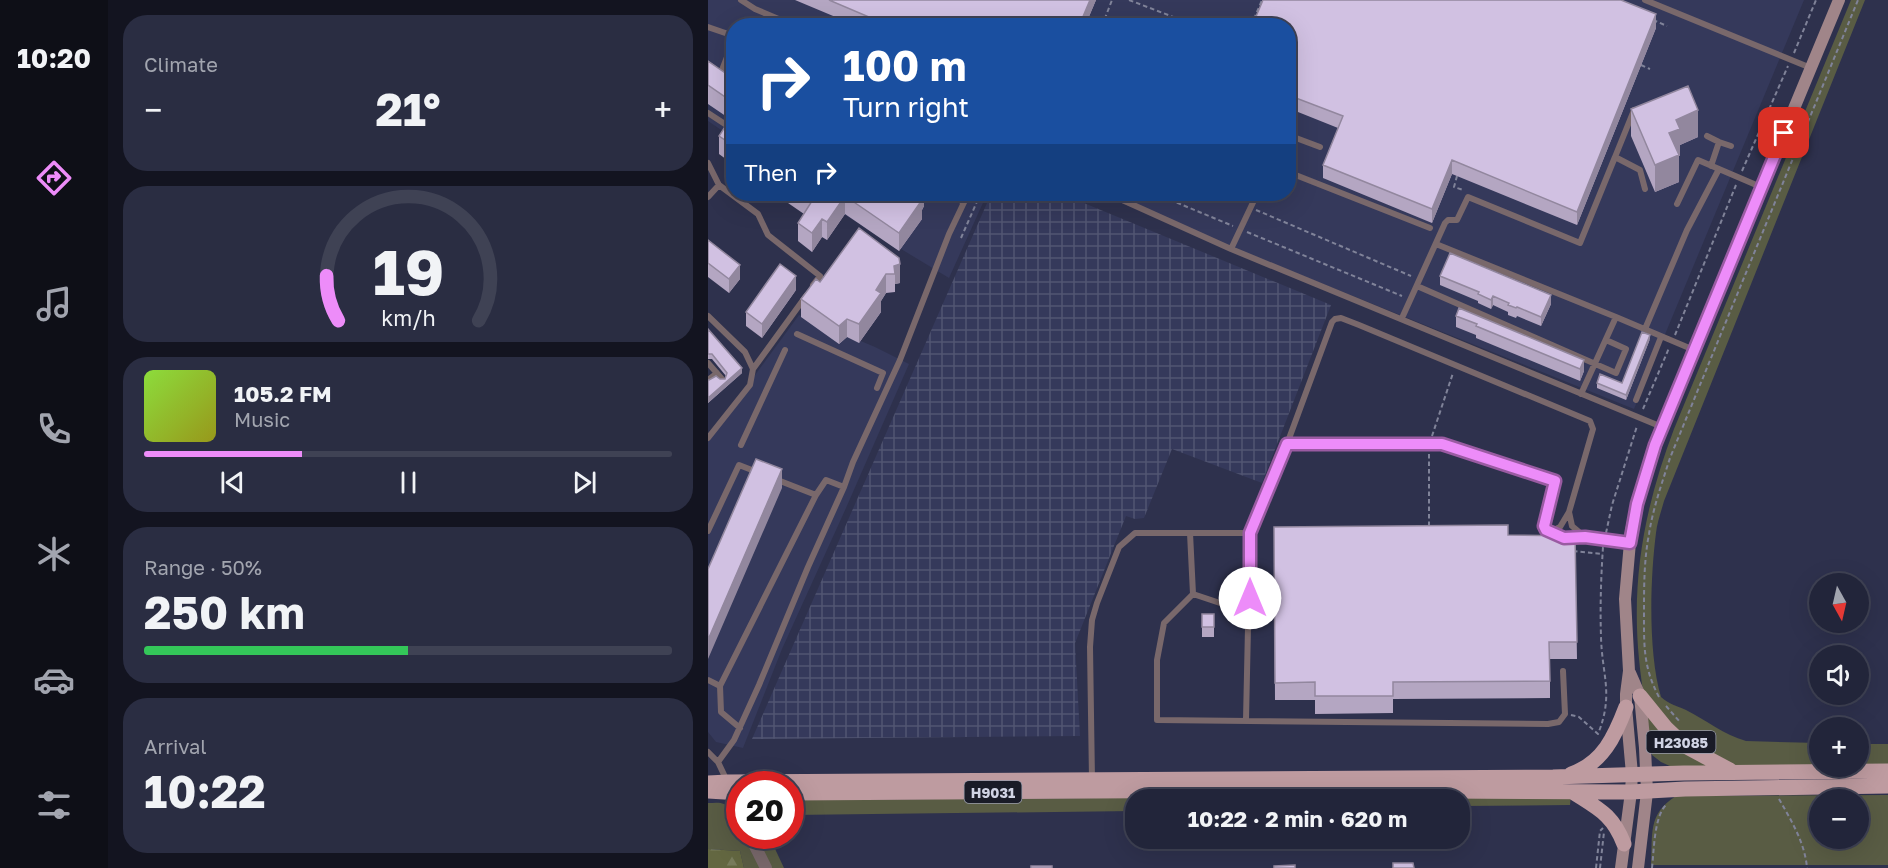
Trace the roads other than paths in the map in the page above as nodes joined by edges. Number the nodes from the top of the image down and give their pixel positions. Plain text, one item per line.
1 (741, 0) edge
2 (1645, 0) edge
3 (1839, 0) edge
4 (776, 18) edge
5 (708, 27) edge
6 (726, 35) edge
7 (726, 59) edge
8 (1811, 69) junction
9 (720, 75) edge
10 (1635, 110) edge
11 (708, 113) edge
12 (726, 125) edge
13 (1707, 135) dead end
14 (1296, 138) edge
15 (1719, 142) junction
16 (1731, 146) dead end
17 (1320, 147) dead end
18 (1615, 157) junction
19 (708, 163) edge
20 (1711, 166) junction
21 (1719, 168) junction
22 (1296, 175) edge
23 (719, 184) junction
24 (1762, 188) junction
25 (726, 189) edge
26 (1645, 189) dead end
27 (708, 197) edge
28 (741, 201) edge
29 (1125, 201) edge
30 (1253, 201) edge
31 (963, 202) edge
32 (1677, 204) dead end
33 (1430, 228) dead end
34 (1436, 244) junction
35 (1231, 249) junction
36 (1418, 283) junction
37 (708, 316) edge
38 (1616, 317) junction
39 (1402, 318) junction
40 (1645, 329) junction
41 (797, 334) dead end
42 (1661, 337) junction
43 (1606, 340) junction
44 (786, 350) dead end
45 (1694, 350) junction
46 (708, 363) edge
47 (1596, 365) junction
48 (753, 369) junction
49 (717, 373) junction
50 (722, 379) edge
51 (708, 380) edge
52 (877, 388) dead end
53 (1581, 394) junction
54 (1636, 400) dead end
55 (1662, 427) junction
56 (708, 438) edge
57 (1287, 444) junction
58 (741, 446) dead end
59 (761, 473) edge
60 (772, 478) edge
61 (844, 487) junction
62 (816, 495) junction
63 (1569, 512) junction
64 (708, 531) edge
65 (1550, 532) junction
66 (1190, 533) junction
67 (1250, 533) junction
68 (1585, 537) junction
69 (1630, 543) junction
70 (1193, 594) junction
71 (1250, 598) dead end
72 (1563, 671) dead end
73 (1629, 671) junction
74 (708, 680) edge
75 (720, 686) junction
76 (1640, 696) junction
77 (1626, 707) junction
78 (1246, 720) junction
79 (740, 728) junction
80 (708, 752) edge
81 (718, 762) junction
82 (1888, 771) edge
83 (1735, 772) junction
84 (1639, 774) junction
85 (726, 777) edge
86 (1553, 777) junction
87 (708, 783) edge
88 (1092, 785) junction
89 (1888, 786) edge
90 (726, 788) edge
91 (804, 788) edge
92 (726, 790) edge
93 (708, 791) edge
94 (1572, 792) junction
95 (1631, 792) junction
96 (1647, 792) junction
97 (804, 793) edge
98 (1624, 844) junction
99 (756, 849) edge
100 (766, 868) edge
101 (1621, 868) edge
102 (1638, 868) edge

1 - 4 lane
2 - 8 lane
3 - 8 main road, Н23085
5 - 6 lane
7 - 9 lane
8 - 24 main road, Н23085
10 - 18 lane
11 - 12 lane
13 - 15 lane
14 - 17 lane
15 - 16 lane
15 - 20 lane
18 - 26 lane
18 - 34 lane
19 - 23 lane
20 - 21 lane
20 - 32 lane
21 - 24 lane
21 - 40 lane
22 - 33 lane
23 - 25 lane
23 - 27 lane
24 - 45 main road, Н23085
28 - 48 lane
29 - 35 lane
30 - 35 lane
31 - 61 lane
34 - 36 lane
34 - 38 lane
35 - 39 lane
36 - 39 lane
36 - 47 lane
37 - 48 lane
38 - 40 lane
38 - 43 lane
39 - 53 lane
40 - 42 lane
41 - 52 lane
42 - 45 lane
42 - 54 lane
43 - 47 lane
43 - 47 lane
44 - 58 lane
45 - 55 main road, Н23085
46 - 49 lane
47 - 53 lane
48 - 56 lane
49 - 50 lane
49 - 51 lane
53 - 55 lane
55 - 69 main road, Н23085
57 - 63 lane
57 - 65 lane
57 - 67 lane
59 - 64 lane
60 - 62 lane
61 - 62 lane
61 - 79 lane
62 - 75 lane
63 - 65 lane
63 - 68 lane
65 - 68 lane
66 - 67 lane
66 - 70 lane
66 - 88 lane
67 - 71 lane
68 - 69 lane
69 - 73 main road, Н23085
70 - 78 lane
70 - 78 lane
72 - 78 lane
73 - 76 main road, Н23085
73 - 77 main road, Н23085
74 - 75 lane
75 - 79 lane
76 - 83 main road, Н23085
76 - 84 main road, Н23085
77 - 84 main road, Н23085
77 - 86 main road, Н23085
79 - 81 lane
80 - 81 lane
81 - 85 lane
82 - 83 main road, Н9031
83 - 84 main road, Н9031
84 - 86 main road, Н9031
84 - 95 main road
84 - 96 main road
86 - 88 main road, Н9031
87 - 90 main road, Н9031
88 - 91 main road, Н9031
88 - 94 main road, Н9031
88 - 97 main road, Н9031
89 - 96 main road, Н9031
92 - 93 main road, Н9031
94 - 95 main road, Н9031
94 - 98 main road
95 - 96 main road, Н9031
95 - 98 main road
96 - 102 main road
98 - 101 main road
99 - 100 street

